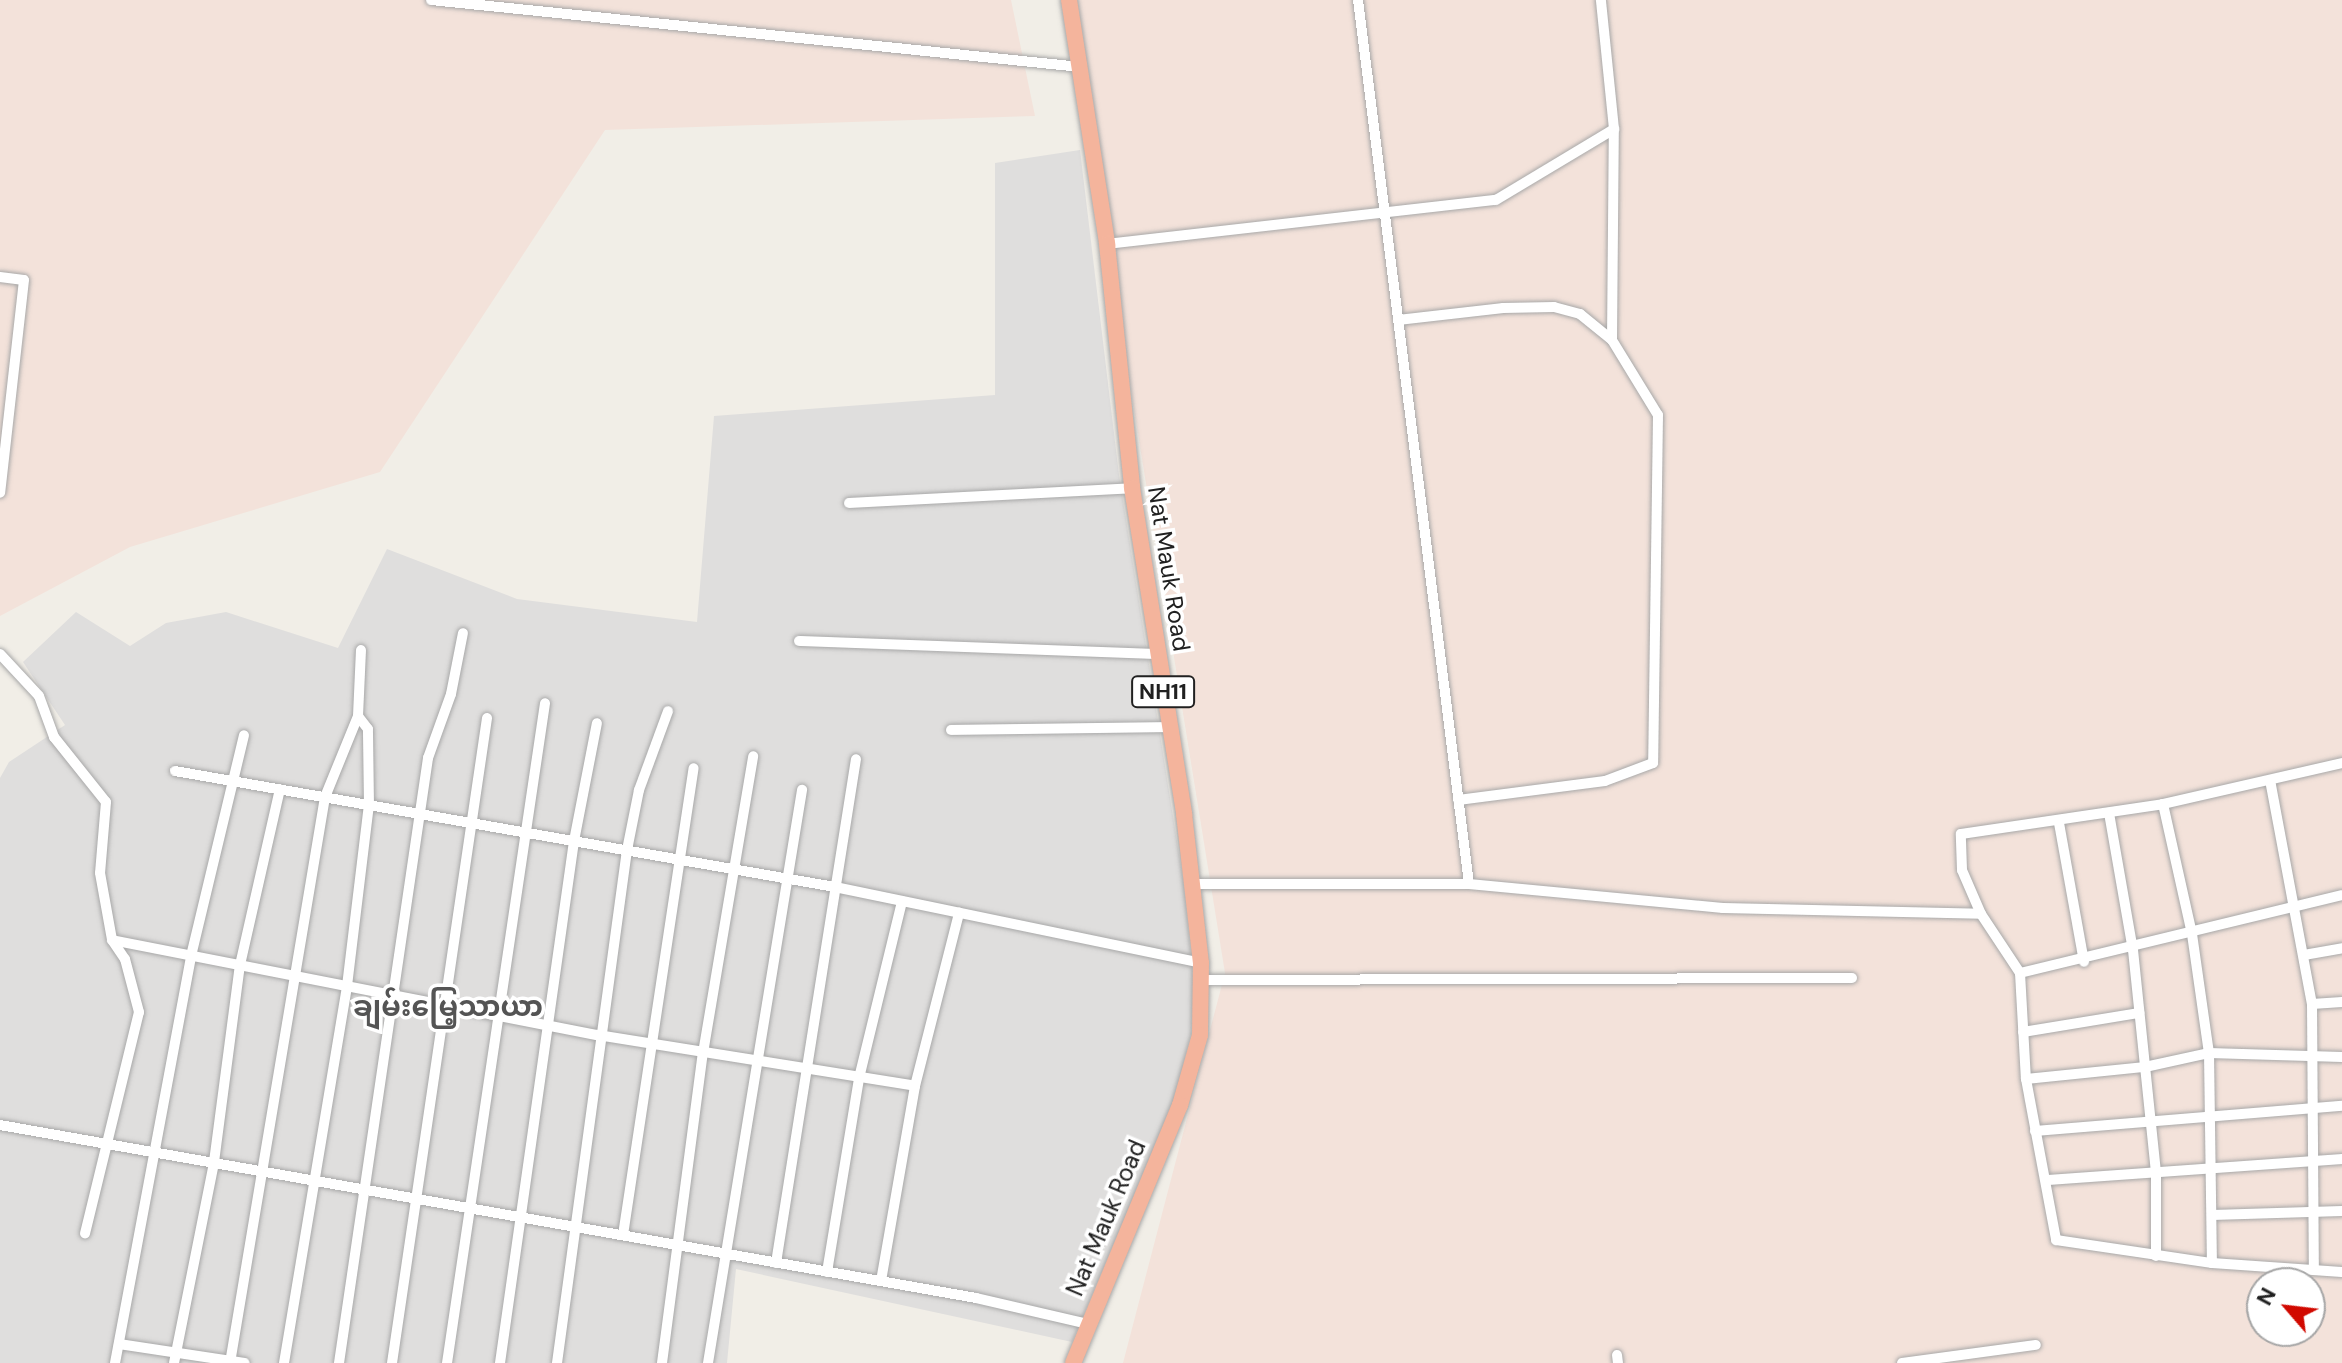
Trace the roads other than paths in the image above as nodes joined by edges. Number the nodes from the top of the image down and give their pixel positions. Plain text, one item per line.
1 (431, 0) edge
2 (1069, 0) edge
3 (1358, 0) edge
4 (1601, 0) edge
5 (1080, 67) junction
6 (1614, 129) junction
7 (1385, 212) junction
8 (1107, 244) junction
9 (0, 277) edge
10 (1398, 320) junction
11 (1612, 340) junction
12 (1132, 488) junction
13 (0, 493) edge
14 (849, 503) dead end
15 (463, 633) dead end
16 (799, 641) dead end
17 (361, 650) dead end
18 (0, 654) edge
19 (1158, 654) junction
20 (545, 703) dead end
21 (668, 711) dead end
22 (358, 716) junction
23 (487, 718) dead end
24 (597, 723) dead end
25 (1168, 727) junction
26 (951, 730) dead end
27 (244, 735) dead end
28 (753, 756) dead end
29 (856, 759) dead end
30 (2342, 763) edge
31 (694, 768) dead end
32 (175, 771) dead end
33 (2270, 780) junction
34 (232, 781) junction
35 (280, 789) junction
36 (802, 790) dead end
37 (325, 797) junction
38 (1458, 800) junction
39 (2163, 804) junction
40 (369, 805) junction
41 (2109, 813) junction
42 (419, 814) junction
43 (471, 823) junction
44 (2059, 823) junction
45 (525, 832) junction
46 (574, 841) junction
47 (627, 850) junction
48 (679, 859) junction
49 (734, 869) junction
50 (787, 878) junction
51 (1192, 884) junction
52 (1469, 884) junction
53 (835, 887) junction
54 (2342, 895) edge
55 (902, 901) junction
56 (2297, 907) junction
57 (959, 913) junction
58 (1981, 914) junction
59 (2192, 934) junction
60 (112, 940) junction
61 (2342, 948) edge
62 (2133, 950) junction
63 (2304, 955) junction
64 (191, 956) junction
65 (2084, 962) junction
66 (240, 965) junction
67 (1201, 972) junction
68 (2020, 973) junction
69 (297, 977) junction
70 (1852, 978) dead end
71 (347, 986) junction
72 (395, 996) junction
73 (2342, 1002) edge
74 (2312, 1004) junction
75 (448, 1006) junction
76 (2139, 1013) junction
77 (500, 1016) junction
78 (548, 1026) junction
79 (2023, 1032) junction
80 (598, 1035) junction
81 (651, 1044) junction
82 (703, 1053) junction
83 (2209, 1053) junction
84 (2342, 1057) edge
85 (2311, 1059) junction
86 (755, 1061) junction
87 (2145, 1067) junction
88 (806, 1070) junction
89 (859, 1078) junction
90 (2026, 1079) junction
91 (915, 1086) junction
92 (2342, 1106) edge
93 (2310, 1108) junction
94 (2210, 1116) junction
95 (2151, 1121) junction
96 (0, 1125) edge
97 (2035, 1131) junction
98 (104, 1143) junction
99 (158, 1152) junction
100 (2342, 1159) edge
101 (2312, 1161) junction
102 (214, 1162) junction
103 (2211, 1168) junction
104 (261, 1171) junction
105 (2156, 1173) junction
106 (312, 1180) junction
107 (2048, 1180) junction
108 (367, 1190) junction
109 (418, 1199) junction
110 (470, 1208) junction
111 (2342, 1211) edge
112 (2313, 1213) junction
113 (2212, 1215) junction
114 (522, 1217) junction
115 (574, 1227) junction
116 (85, 1233) dead end
117 (623, 1235) junction
118 (675, 1245) junction
119 (726, 1254) junction
120 (2156, 1256) junction
121 (776, 1263) junction
122 (2212, 1263) junction
123 (2314, 1267) joint
124 (827, 1272) junction
125 (881, 1281) junction
126 (1088, 1324) junction
127 (119, 1344) junction
128 (2036, 1345) dead end
129 (175, 1358) edge
130 (230, 1362) edge
131 (1940, 1362) edge
132 (115, 1363) edge
133 (245, 1363) edge
134 (284, 1363) edge
135 (339, 1363) edge
136 (392, 1363) edge
137 (447, 1363) edge
138 (500, 1363) edge
139 (557, 1363) edge
140 (662, 1363) edge
141 (708, 1363) edge
142 (1073, 1363) edge
143 (1902, 1363) edge

1 - 5 street
2 - 5 highway, Nat Mauk Road / NH11
3 - 7 street
4 - 6 street
5 - 8 highway, Nat Mauk Road / NH11
6 - 7 street
6 - 11 street
7 - 8 street
7 - 10 street
8 - 12 highway, Nat Mauk Road / NH11
9 - 13 street
10 - 11 street
10 - 38 street
11 - 38 street
12 - 14 street
12 - 19 highway, Nat Mauk Road / NH11
15 - 42 street
16 - 19 street
17 - 22 street
18 - 60 street
19 - 25 highway, Nat Mauk Road / NH11
20 - 45 street
21 - 47 street
22 - 37 street
22 - 40 street
23 - 43 street
24 - 46 street
25 - 26 street
25 - 51 highway, Nat Mauk Road / NH11
27 - 34 street
28 - 49 street
29 - 53 street
30 - 33 street
31 - 48 street
32 - 34 street
33 - 39 street
33 - 56 street
34 - 35 street
34 - 64 street
35 - 37 street
35 - 66 street
36 - 50 street
37 - 40 street
37 - 69 street
38 - 52 street
39 - 41 street
39 - 59 street
40 - 42 street
40 - 71 street
41 - 44 street
41 - 62 street
42 - 43 street
42 - 72 street
43 - 45 street
43 - 75 street
44 - 58 street
44 - 65 street
45 - 46 street
45 - 77 street
46 - 47 street
46 - 78 street
47 - 48 street
47 - 80 street
48 - 49 street
48 - 81 street
49 - 50 street
49 - 82 street
50 - 53 street
50 - 86 street
51 - 52 street
51 - 67 highway, Nat Mauk Road / NH11
52 - 58 street
53 - 55 street
53 - 88 street
54 - 56 street
55 - 57 street
55 - 89 street
56 - 59 street
56 - 63 street
57 - 67 street
57 - 91 street
58 - 68 street
59 - 62 street
59 - 83 street
60 - 64 street
60 - 98 street
61 - 63 street
62 - 65 street
62 - 76 street
63 - 74 street
64 - 66 street
64 - 99 street
65 - 68 street
66 - 69 street
66 - 102 street
67 - 70 street
67 - 126 highway, Nat Mauk Road / NH11
68 - 79 street
69 - 71 street
69 - 104 street
71 - 72 street
71 - 106 street
72 - 75 street
72 - 108 street
73 - 74 street
74 - 85 street
75 - 77 street
75 - 109 street
76 - 79 street
76 - 87 street
77 - 78 street
77 - 110 street
78 - 80 street
78 - 114 street
79 - 90 street
80 - 81 street
80 - 115 street
81 - 82 street
81 - 117 street
82 - 86 street
82 - 118 street
83 - 85 street
83 - 87 street
83 - 94 street
84 - 85 street
85 - 93 street
86 - 88 street
86 - 119 street
87 - 90 street
87 - 95 street
88 - 89 street
88 - 121 street
89 - 91 street
89 - 124 street
90 - 97 street
91 - 125 street
92 - 93 street
93 - 94 street
93 - 101 street
94 - 95 street
94 - 103 street
95 - 97 street
95 - 105 street
96 - 98 street
97 - 107 street
98 - 99 street
98 - 116 street
99 - 102 street
99 - 127 street
100 - 101 street
101 - 103 street
101 - 112 street
102 - 104 street
102 - 129 street
103 - 105 street
103 - 113 street
104 - 106 street
104 - 130 street
105 - 107 street
105 - 120 street
106 - 108 street
106 - 134 street
107 - 120 street
108 - 109 street
108 - 135 street
109 - 110 street
109 - 136 street
110 - 114 street
110 - 137 street
111 - 112 street
112 - 113 street
112 - 123 street
113 - 122 street
114 - 115 street
114 - 138 street
115 - 117 street
115 - 139 street
117 - 118 street
118 - 119 street
118 - 140 street
119 - 121 street
119 - 141 street
120 - 122 street
121 - 124 street
122 - 123 street
124 - 125 street
125 - 126 street
126 - 142 highway, Nat Mauk Road / NH11
127 - 129 street
127 - 132 street
128 - 131 street
129 - 130 street
130 - 133 street
131 - 143 street

